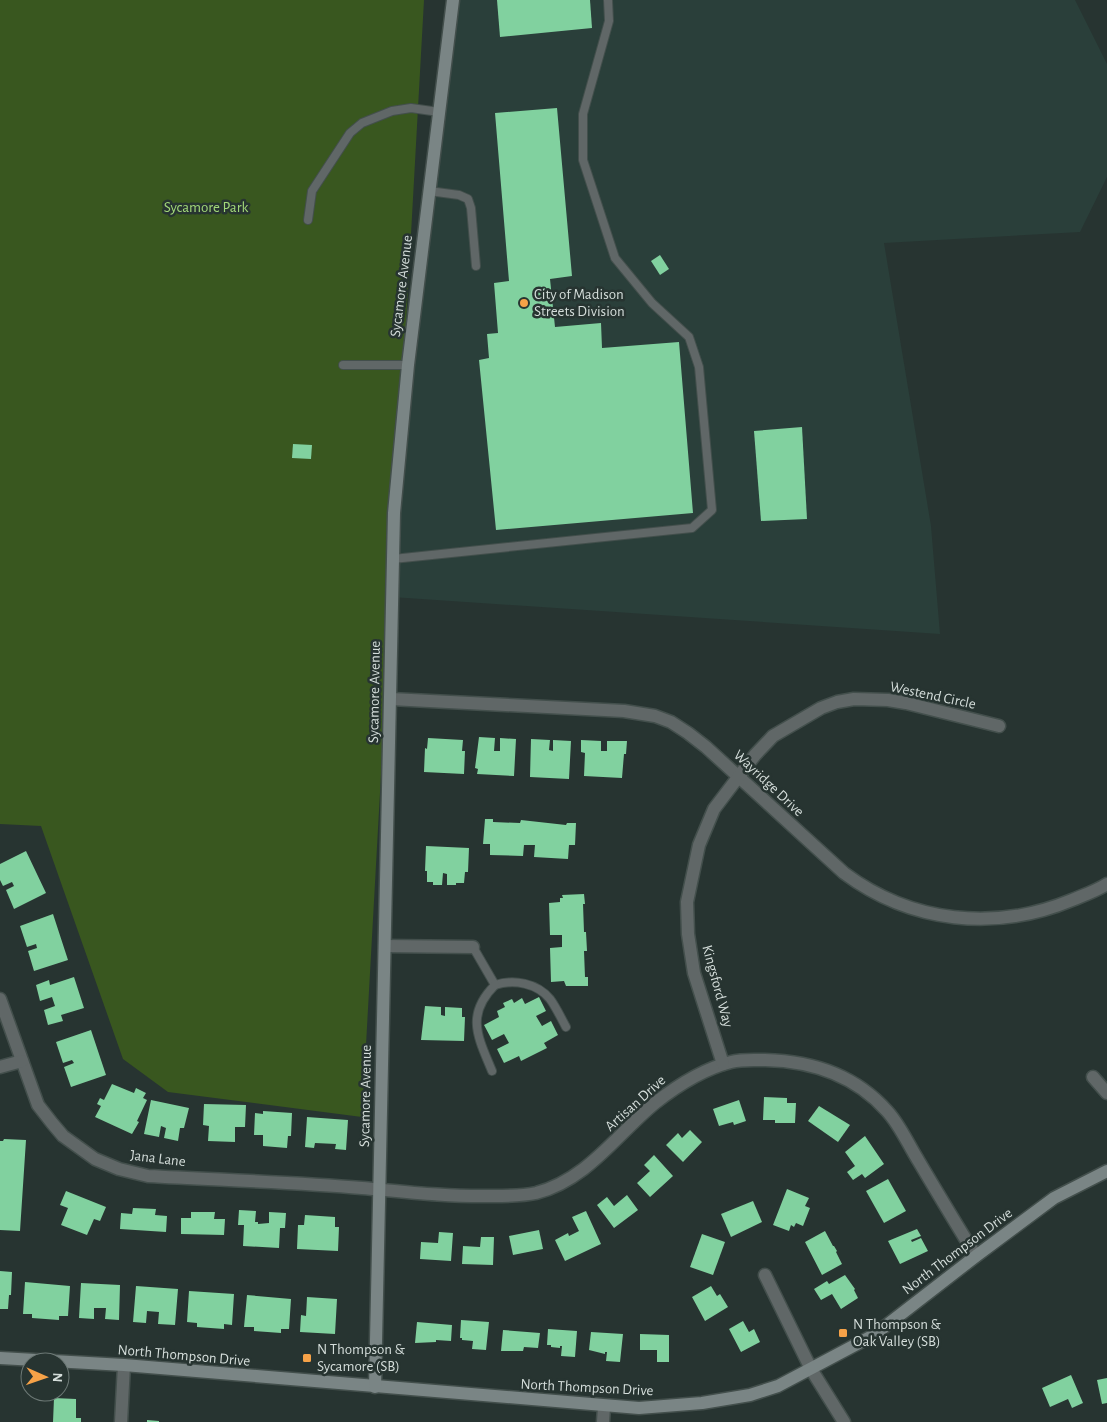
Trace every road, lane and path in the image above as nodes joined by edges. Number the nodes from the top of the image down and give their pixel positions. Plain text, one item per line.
1 (453, 0) edge
2 (608, 0) edge
3 (439, 112) junction
4 (429, 191) junction
5 (308, 220) dead end
6 (476, 266) dead end
7 (343, 365) dead end
8 (408, 366) junction
9 (393, 559) junction
10 (391, 699) junction
11 (999, 726) dead end
12 (738, 777) junction
13 (1107, 884) edge
14 (385, 946) junction
15 (473, 947) joint
16 (495, 985) junction
17 (0, 999) edge
18 (566, 1027) dead end
19 (22, 1061) junction
20 (723, 1064) junction
21 (0, 1067) edge
22 (492, 1071) dead end
23 (1093, 1077) dead end
24 (1107, 1093) edge
25 (1107, 1172) edge
26 (379, 1189) junction
27 (976, 1256) junction
28 (765, 1275) dead end
29 (0, 1358) edge
30 (124, 1366) junction
31 (811, 1369) junction
32 (375, 1387) junction
33 (604, 1406) junction
34 (121, 1422) edge
35 (603, 1422) edge
36 (844, 1422) edge

1 - 3 street, Sycamore Avenue
2 - 9 lane
3 - 4 street, Sycamore Avenue
3 - 5 lane
4 - 6 lane
4 - 8 street, Sycamore Avenue
7 - 8 lane
8 - 9 street, Sycamore Avenue
9 - 10 street, Sycamore Avenue
10 - 12 street, Wayridge Drive
10 - 14 street, Sycamore Avenue
11 - 12 street, Westend Circle
12 - 13 street, Wayridge Drive
12 - 20 street, Kingsford Way
14 - 15 street
14 - 26 street, Sycamore Avenue
15 - 16 lane
16 - 18 lane
16 - 22 lane
17 - 19 street, Jana Lane
19 - 21 street
19 - 26 street, Jana Lane
20 - 26 street, Artisan Drive
20 - 27 street, Artisan Drive
23 - 24 street
25 - 27 street, North Thompson Drive
26 - 32 street, Sycamore Avenue
27 - 31 street, North Thompson Drive
28 - 31 street
29 - 30 street, North Thompson Drive
30 - 32 street, North Thompson Drive
30 - 34 street
31 - 33 street, North Thompson Drive
31 - 36 street
32 - 33 street, North Thompson Drive
33 - 35 street

